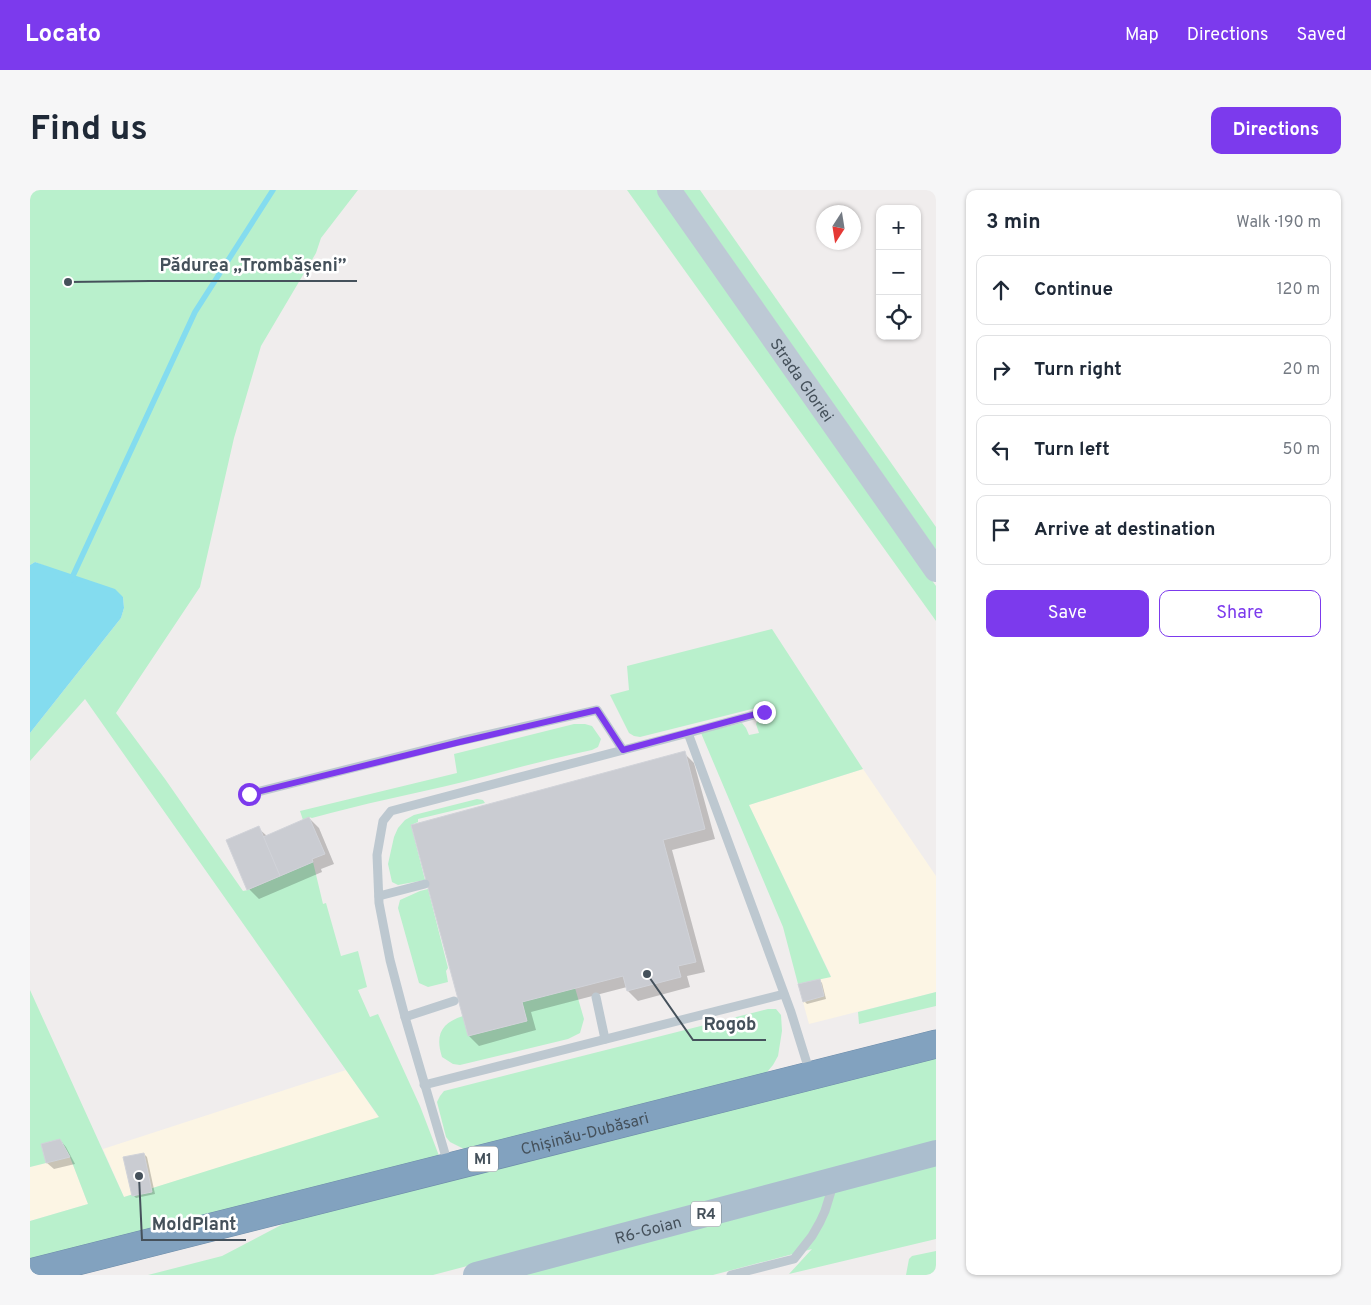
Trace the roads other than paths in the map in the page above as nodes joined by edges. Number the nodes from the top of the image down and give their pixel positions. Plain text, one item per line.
1 (669, 190) edge
2 (936, 570) edge
3 (764, 712) dead end
4 (688, 733) junction
5 (623, 750) junction
6 (249, 794) dead end
7 (424, 884) dead end
8 (379, 896) junction
9 (784, 994) junction
10 (596, 997) dead end
11 (454, 1001) dead end
12 (405, 1018) junction
13 (605, 1039) junction
14 (936, 1044) edge
15 (810, 1076) junction
16 (424, 1085) junction
17 (936, 1154) edge
18 (449, 1168) junction
19 (835, 1180) junction
20 (30, 1273) edge
21 (476, 1275) edge
22 (731, 1275) edge

1 - 2 street, Strada Gloriei
3 - 4 lane
4 - 5 lane
4 - 9 lane
5 - 6 lane
5 - 8 lane
7 - 8 lane
8 - 12 lane
9 - 13 lane
9 - 15 lane
10 - 13 lane
11 - 12 lane
12 - 16 lane
13 - 16 lane
14 - 15 highway, Chișinău-Dubăsari / M1
15 - 18 highway, Chișinău-Dubăsari / M1
16 - 18 lane
17 - 19 main road, R6-Goian / R4
18 - 20 highway, Chișinău-Dubăsari / M1
19 - 21 main road, R6-Goian / R4
19 - 22 lane

